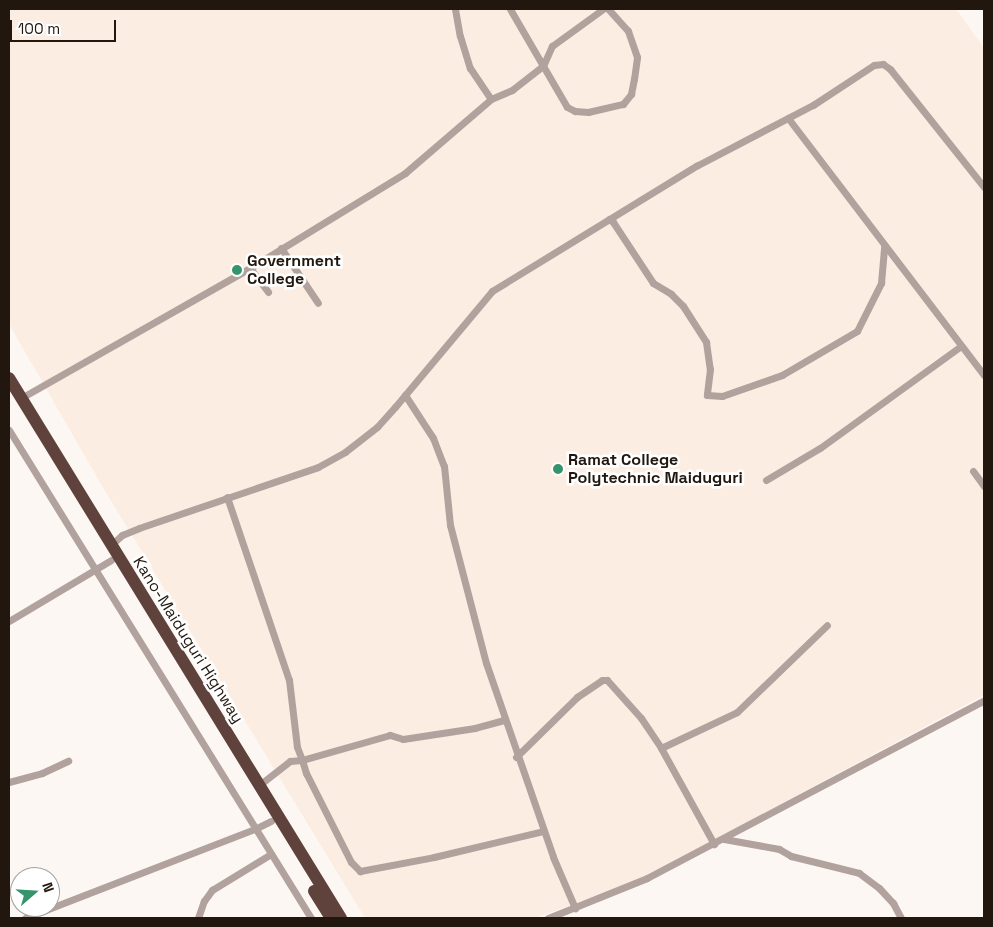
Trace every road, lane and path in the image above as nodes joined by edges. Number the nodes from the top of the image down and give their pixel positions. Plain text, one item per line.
1 (455, 9) edge
2 (510, 9) edge
3 (603, 9) edge
4 (608, 9) edge
5 (543, 66) junction
6 (491, 99) junction
7 (788, 118) junction
8 (984, 187) edge
9 (609, 218) junction
10 (884, 245) junction
11 (281, 248) junction
12 (250, 268) junction
13 (268, 292) dead end
14 (318, 304) dead end
15 (962, 346) junction
16 (984, 375) edge
17 (9, 378) edge
18 (9, 392) edge
19 (405, 396) junction
20 (21, 398) junction
21 (9, 430) edge
22 (973, 471) dead end
23 (766, 480) dead end
24 (984, 486) edge
25 (227, 498) junction
26 (110, 545) junction
27 (111, 560) junction
28 (95, 571) junction
29 (9, 621) edge
30 (827, 625) dead end
31 (984, 700) edge
32 (504, 720) junction
33 (661, 748) junction
34 (516, 757) junction
35 (302, 760) junction
36 (68, 761) dead end
37 (9, 782) edge
38 (259, 785) junction
39 (270, 821) junction
40 (255, 829) junction
41 (543, 832) junction
42 (724, 839) junction
43 (714, 844) junction
44 (271, 854) junction
45 (576, 908) junction
46 (25, 918) edge
47 (198, 918) edge
48 (311, 918) edge
49 (331, 918) edge
50 (341, 918) edge
51 (548, 918) edge
52 (901, 918) edge

1 - 6 street
2 - 5 street
3 - 5 street
4 - 5 street
5 - 6 street
6 - 11 street
7 - 8 street
7 - 9 street
7 - 10 street
9 - 10 street
9 - 19 street
10 - 15 street
11 - 12 street
11 - 14 street
12 - 13 street
12 - 20 street
15 - 16 street
15 - 23 street
17 - 20 highway, Kano-Maiduguri Highway
18 - 27 highway, Kano-Maiduguri Highway
19 - 25 street
19 - 32 street
20 - 26 highway, Kano-Maiduguri Highway
21 - 28 street
22 - 24 street
25 - 26 street
25 - 35 street
26 - 38 highway, Kano-Maiduguri Highway
27 - 28 street
27 - 39 highway, Kano-Maiduguri Highway
28 - 29 street
28 - 40 street
30 - 33 street
31 - 42 street
32 - 34 street
32 - 35 street
33 - 34 street
33 - 43 street
34 - 41 street
35 - 38 street
35 - 41 street
36 - 37 street
38 - 50 highway, Kano-Maiduguri Highway
39 - 40 street
39 - 49 highway, Kano-Maiduguri Highway
40 - 44 street
40 - 46 street
41 - 45 street
42 - 43 street
42 - 52 street
43 - 45 street
44 - 47 street
44 - 48 street
45 - 51 street

